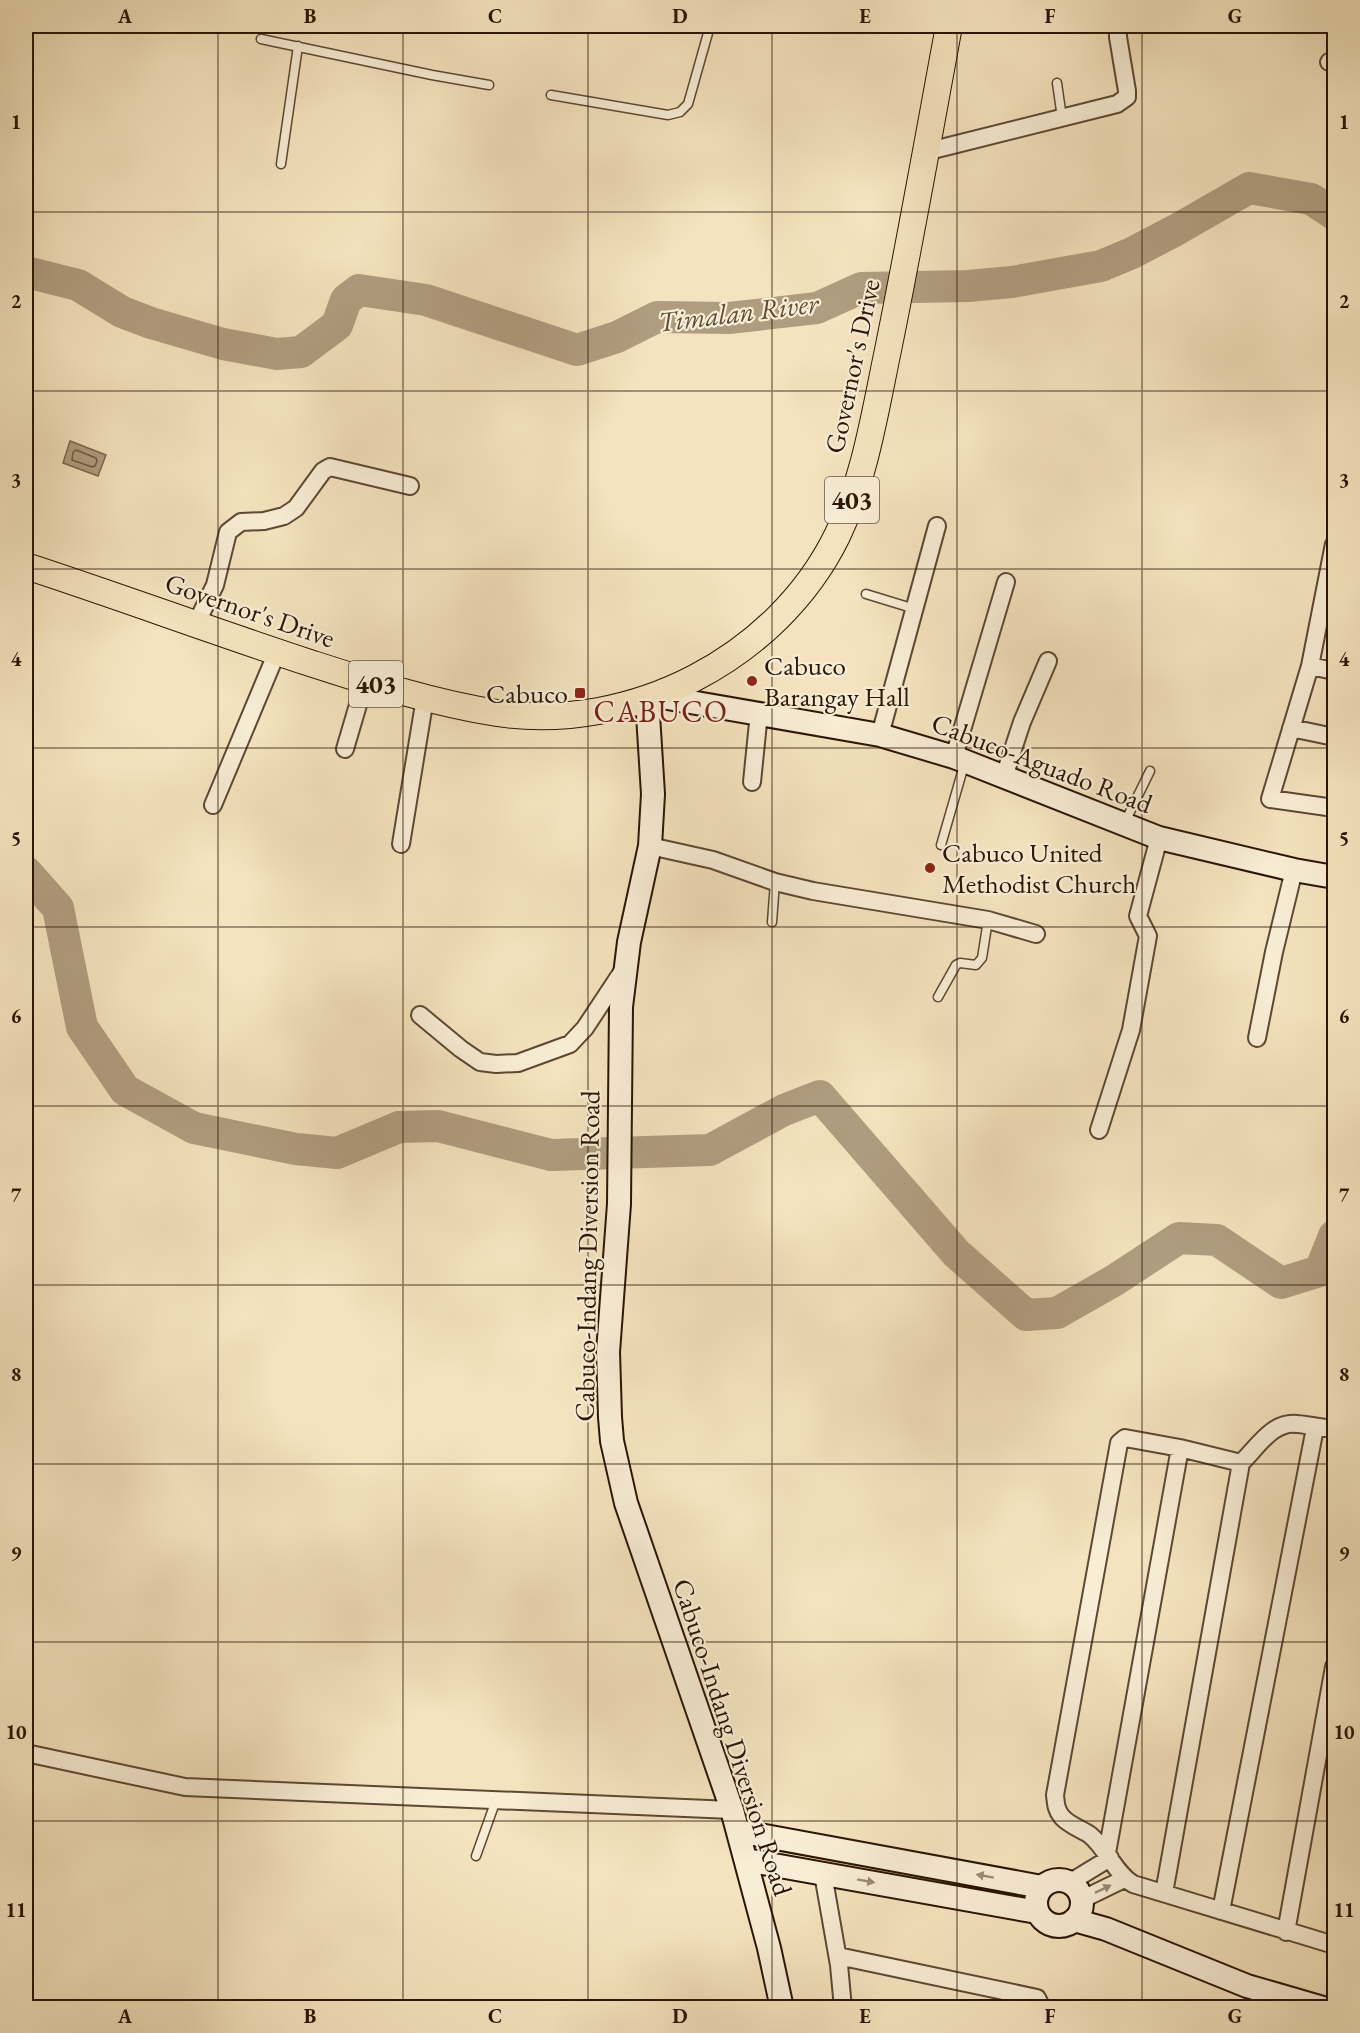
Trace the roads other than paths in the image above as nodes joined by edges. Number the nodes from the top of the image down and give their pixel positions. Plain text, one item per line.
1 (710, 26) edge
2 (949, 26) edge
3 (1118, 26) edge
4 (261, 39) dead end
5 (298, 46) junction
6 (1057, 83) dead end
7 (489, 85) dead end
8 (551, 95) dead end
9 (1062, 118) junction
10 (925, 152) junction
11 (281, 164) dead end
12 (410, 486) dead end
13 (938, 526) dead end
14 (1335, 544) edge
15 (26, 566) edge
16 (1006, 582) dead end
17 (866, 594) dead end
18 (1329, 600) edge
19 (915, 609) junction
20 (196, 624) junction
21 (277, 652) junction
22 (1048, 661) dead end
23 (1310, 666) junction
24 (1335, 671) edge
25 (365, 681) junction
26 (651, 697) junction
27 (425, 698) junction
28 (759, 713) junction
29 (1291, 728) junction
30 (880, 735) junction
31 (1335, 737) edge
32 (345, 749) dead end
33 (960, 759) junction
34 (1150, 771) dead end
35 (1005, 777) junction
36 (752, 782) dead end
37 (213, 805) dead end
38 (1335, 808) edge
39 (1124, 824) junction
40 (1159, 838) junction
41 (401, 844) dead end
42 (941, 845) dead end
43 (651, 846) junction
44 (1294, 870) junction
45 (1335, 877) edge
46 (775, 882) junction
47 (988, 920) junction
48 (772, 922) dead end
49 (1036, 934) dead end
50 (625, 968) junction
51 (938, 997) dead end
52 (420, 1015) dead end
53 (1257, 1038) dead end
54 (1099, 1130) dead end
55 (1314, 1428) junction
56 (1335, 1429) edge
57 (1180, 1448) junction
58 (1242, 1464) junction
59 (1335, 1667) edge
60 (26, 1753) edge
61 (496, 1800) junction
62 (735, 1820) junction
63 (1109, 1855) junction
64 (476, 1856) dead end
65 (746, 1860) junction
66 (823, 1874) junction
67 (1124, 1879) junction
68 (1042, 1887) junction
69 (1164, 1893) junction
70 (1076, 1903) junction
71 (1221, 1911) junction
72 (1037, 1912) junction
73 (1286, 1932) junction
74 (1335, 1945) edge
75 (838, 1956) junction
76 (782, 2007) edge
77 (843, 2007) edge
78 (1042, 2007) edge
79 (1323, 2007) edge

1 - 8 lane
2 - 10 main road, Governor's Drive / 403
3 - 9 street
4 - 5 lane
5 - 7 lane
5 - 11 lane
6 - 9 lane
9 - 10 street
10 - 26 main road, Governor's Drive / 403
12 - 20 street
13 - 19 street
14 - 18 street
15 - 20 main road, Governor's Drive / 403
16 - 33 street
17 - 19 lane
18 - 23 street
19 - 30 street
20 - 21 main road, Governor's Drive / 403
21 - 25 main road, Governor's Drive / 403
21 - 37 street
22 - 35 street
23 - 24 street
23 - 29 street
25 - 27 main road, Governor's Drive / 403
25 - 32 street
26 - 27 main road, Governor's Drive / 403
26 - 28 street, Cabuco-Aguado Road
26 - 43 street, Cabuco-Indang Diversion Road
27 - 41 street
28 - 30 street, Cabuco-Aguado Road
28 - 36 street
29 - 31 street
29 - 38 street
30 - 33 street, Cabuco-Aguado Road
33 - 35 street, Cabuco-Aguado Road
33 - 42 lane
34 - 39 lane
35 - 39 street, Cabuco-Aguado Road
39 - 40 street, Cabuco-Aguado Road
40 - 44 street, Cabuco-Aguado Road
40 - 54 street
43 - 46 street
43 - 50 street, Cabuco-Indang Diversion Road
44 - 45 street, Cabuco-Aguado Road
44 - 53 street
46 - 47 street
46 - 48 lane
47 - 49 street
47 - 51 lane
50 - 52 street
50 - 62 street, Cabuco-Indang Diversion Road
55 - 56 street
55 - 58 street
55 - 71 street
57 - 58 street
57 - 63 street
57 - 63 street
58 - 69 street
59 - 73 street
60 - 61 street
61 - 62 street
61 - 64 lane
62 - 65 street, Cabuco-Indang Diversion Road
68 -> 62 street
63 - 67 street
63 - 70 street
65 - 66 street
65 - 76 street, Cabuco-Indang Diversion Road
66 -> 72 street
66 - 75 street
67 - 69 street
70 -> 67 street
68 - 70 street
68 - 72 street
69 - 71 street
70 - 72 street
70 - 79 street
71 - 73 street
73 - 74 street
75 - 77 street
75 - 78 street

